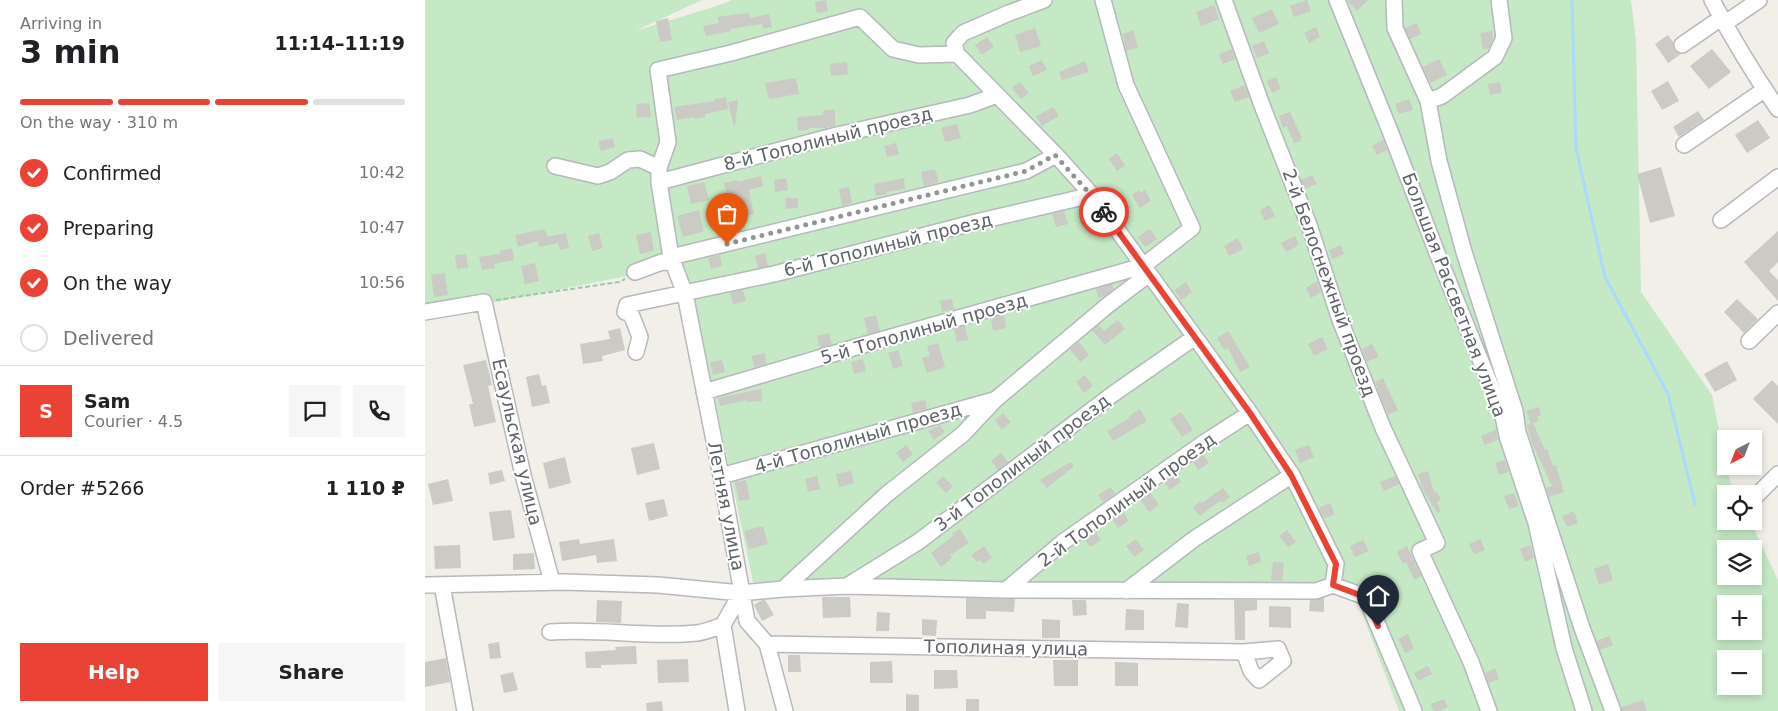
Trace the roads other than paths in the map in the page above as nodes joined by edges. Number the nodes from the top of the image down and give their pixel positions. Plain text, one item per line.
1 (1044, 0) edge
2 (1103, 0) edge
3 (1223, 0) edge
4 (1337, 0) edge
5 (1499, 0) edge
6 (1712, 0) edge
7 (1759, 0) edge
8 (1394, 2) dead end
9 (1007, 6) edge
10 (1722, 21) junction
11 (1682, 45) dead end
12 (957, 54) junction
13 (1764, 90) junction
14 (997, 95) junction
15 (1428, 101) junction
16 (1778, 109) edge
17 (1684, 145) dead end
18 (1055, 155) junction
19 (555, 166) dead end
20 (659, 175) junction
21 (1778, 177) edge
22 (1091, 195) junction
23 (1721, 220) dead end
24 (673, 260) junction
25 (1146, 270) junction
26 (635, 272) road end
27 (685, 294) junction
28 (425, 312) edge
29 (1778, 312) edge
30 (1195, 337) junction
31 (1749, 341) dead end
32 (635, 352) dead end
33 (704, 392) junction
34 (995, 400) junction
35 (1250, 413) junction
36 (1512, 434) junction
37 (1778, 474) edge
38 (1291, 475) junction
39 (721, 476) junction
40 (1762, 490) edge
41 (552, 582) junction
42 (425, 585) edge
43 (442, 585) junction
44 (1333, 585) junction
45 (847, 586) junction
46 (783, 589) junction
47 (1006, 590) junction
48 (1126, 591) junction
49 (741, 593) junction
50 (723, 625) junction
51 (549, 632) dead end
52 (767, 644) junction
53 (1244, 652) dead end
54 (465, 711) edge
55 (737, 711) edge
56 (785, 711) edge
57 (1414, 711) edge
58 (1489, 711) edge
59 (1584, 711) edge
60 (1613, 711) edge

1 - 9 street
2 - 25 street
3 - 58 street, 2-й Белоснежный проезд
4 - 36 street, Большая Рассветная улица
5 - 15 street
6 - 10 street
7 - 10 street
8 - 15 street
9 - 12 street
10 - 11 street
10 - 13 street
12 - 14 street
12 - 20 street
13 - 16 street
13 - 17 street
14 - 18 street
14 - 20 street, 8-й Тополиный проезд
15 - 36 street
18 - 22 street
18 - 24 street
19 - 20 street
20 - 24 street, Летняя улица
21 - 23 street
22 - 25 street
22 - 27 street, 6-й Тополиный проезд
24 - 26 street
24 - 27 street, Летняя улица
25 - 30 street
25 - 33 street, 5-й Тополиный проезд
25 - 34 street
27 - 32 street, 6-й Тополиный проезд
27 - 33 street, Летняя улица
28 - 41 street, Есаульская улица
29 - 31 street
30 - 35 street
30 - 45 street, 3-й Тополиный проезд
33 - 39 street, Летняя улица
34 - 39 street, 4-й Тополиный проезд
34 - 46 street
35 - 38 street
35 - 47 street, 2-й Тополиный проезд
36 - 59 street, Большая Рассветная улица
36 - 60 street
37 - 40 street
38 - 44 street
38 - 48 street
39 - 49 street, Летняя улица
41 - 43 street
41 - 49 street
42 - 43 street
43 - 54 street
44 - 48 street
44 - 57 street
45 - 46 street
45 - 47 street
46 - 49 street
47 - 48 street
49 - 50 street
49 - 52 street, Летняя улица
50 - 51 street
50 - 55 street
52 - 53 street, Тополиная улица
52 - 56 street, Летняя улица

